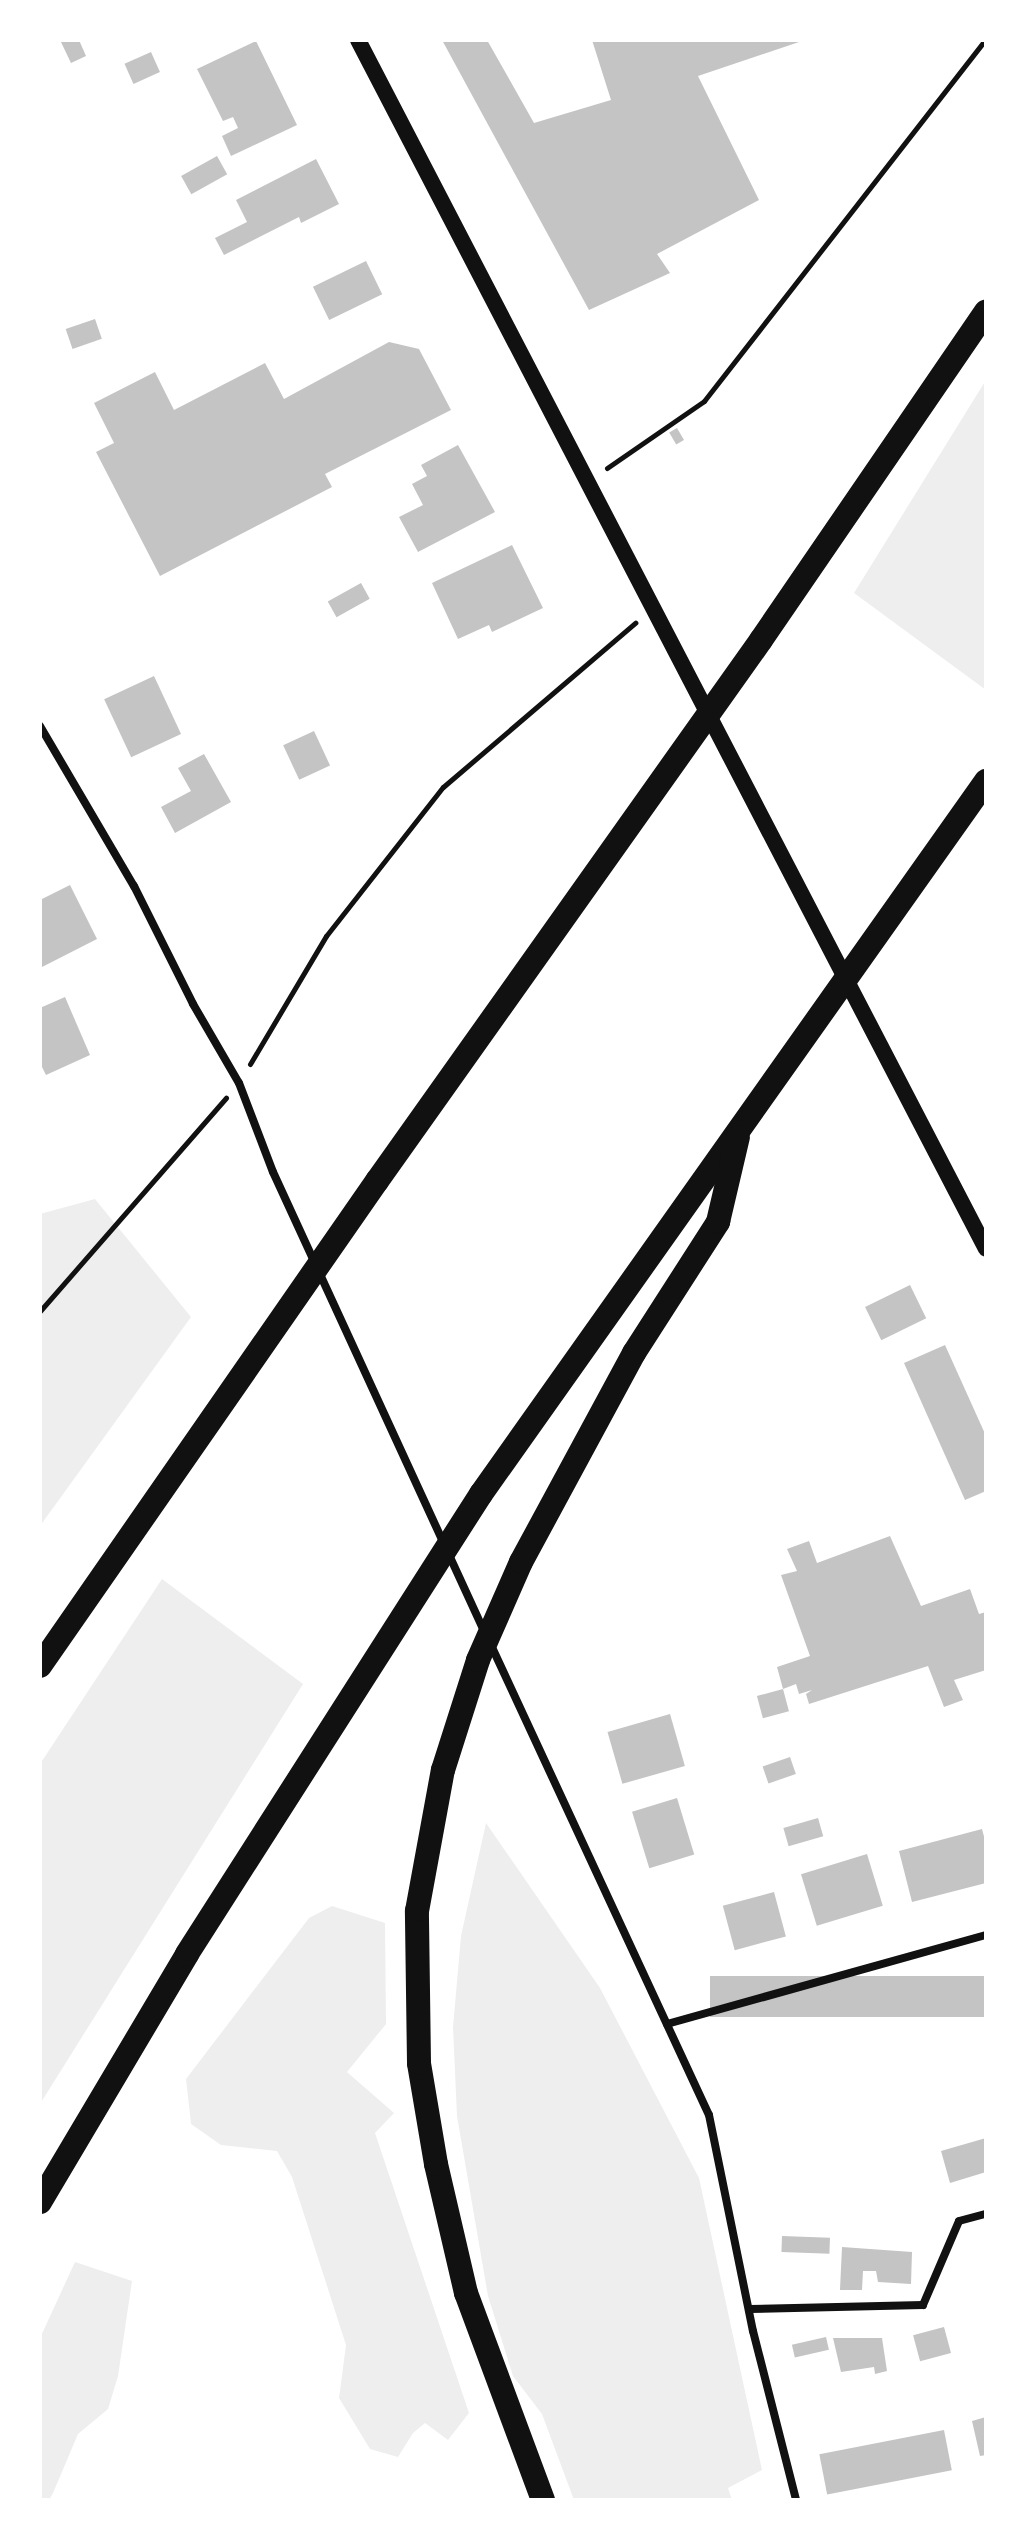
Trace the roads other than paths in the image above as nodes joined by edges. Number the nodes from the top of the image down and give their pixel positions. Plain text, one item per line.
1 (358, 40) edge
2 (986, 312) edge
3 (40, 726) edge
4 (986, 781) edge
5 (740, 1126) junction
6 (986, 1249) edge
7 (40, 1666) edge
8 (986, 1935) edge
9 (667, 2024) junction
10 (40, 2202) edge
11 (986, 2214) edge
12 (750, 2309) junction
13 (543, 2500) edge
14 (796, 2500) edge

1 - 6 main road
2 - 7 highway
3 - 9 street
4 - 5 highway
5 - 10 highway
5 - 13 highway
8 - 9 street
9 - 12 street
11 - 12 street
12 - 14 street

